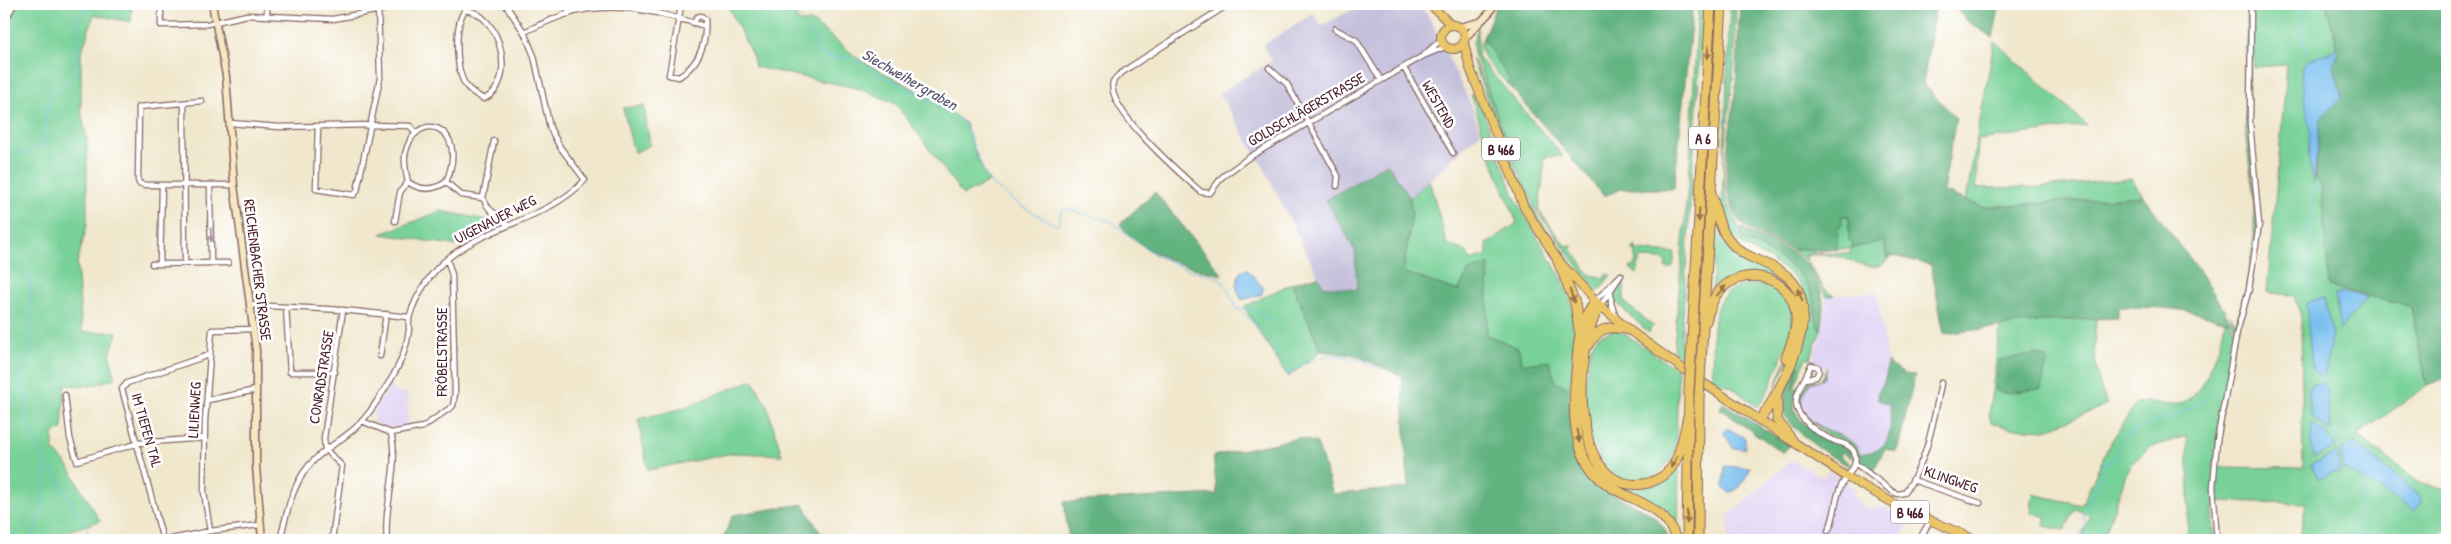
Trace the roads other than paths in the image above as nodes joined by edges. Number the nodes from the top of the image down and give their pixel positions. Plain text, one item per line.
1 (14, 4) edge
2 (212, 4) edge
3 (267, 4) edge
4 (378, 4) edge
5 (411, 4) edge
6 (462, 4) edge
7 (506, 4) edge
8 (566, 4) edge
9 (680, 4) edge
10 (1229, 4) edge
11 (1494, 4) edge
12 (1711, 4) edge
13 (1722, 4) edge
14 (2251, 4) edge
15 (1431, 5) edge
16 (611, 6) edge
17 (636, 6) edge
18 (161, 7) dead end
19 (465, 10) junction
20 (379, 12) junction
21 (568, 14) junction
22 (267, 16) junction
23 (678, 19) junction
24 (216, 22) junction
25 (1481, 22) junction
26 (4, 23) edge
27 (694, 23) junction
28 (1451, 25) junction
29 (705, 26) junction
30 (1460, 27) junction
31 (1335, 29) dead end
32 (1442, 30) junction
33 (524, 32) junction
34 (1440, 40) junction
35 (1465, 41) junction
36 (1445, 47) junction
37 (1454, 50) junction
38 (1423, 56) junction
39 (1269, 68) dead end
40 (1404, 68) junction
41 (1470, 68) junction
42 (1381, 80) junction
43 (202, 101) dead end
44 (184, 103) junction
45 (230, 123) junction
46 (1309, 123) junction
47 (371, 125) junction
48 (318, 126) junction
49 (416, 132) junction
50 (494, 141) dead end
51 (1453, 153) dead end
52 (408, 182) junction
53 (446, 182) junction
54 (1710, 184) junction
55 (234, 185) junction
56 (162, 186) junction
57 (185, 186) junction
58 (210, 186) junction
59 (1337, 186) dead end
60 (483, 198) junction
61 (395, 221) dead end
62 (507, 226) junction
63 (447, 259) junction
64 (1557, 259) junction
65 (185, 263) junction
66 (211, 263) junction
67 (228, 263) dead end
68 (152, 264) dead end
69 (160, 264) junction
70 (1611, 291) junction
71 (1598, 303) junction
72 (250, 305) junction
73 (286, 308) junction
74 (343, 310) junction
75 (386, 314) junction
76 (409, 317) junction
77 (1618, 321) junction
78 (254, 329) junction
79 (1629, 330) junction
80 (1702, 335) junction
81 (1579, 336) junction
82 (1585, 352) junction
83 (209, 355) junction
84 (380, 356) dead end
85 (335, 372) junction
86 (1805, 380) dead end
87 (1941, 383) dead end
88 (256, 390) junction
89 (1779, 390) junction
90 (65, 395) dead end
91 (208, 400) junction
92 (1688, 416) junction
93 (1758, 419) junction
94 (362, 420) junction
95 (392, 434) junction
96 (204, 438) junction
97 (1792, 440) junction
98 (138, 443) junction
99 (325, 449) junction
100 (1856, 464) junction
101 (1847, 477) junction
102 (1913, 480) junction
103 (1980, 503) dead end
104 (1930, 521) junction
105 (260, 525) junction
106 (210, 531) junction
107 (1828, 531) dead end
108 (163, 540) edge
109 (168, 540) edge
110 (262, 540) edge
111 (280, 540) edge
112 (332, 540) edge
113 (387, 540) edge
114 (1676, 540) edge
115 (1687, 540) edge
116 (1698, 540) edge
117 (1920, 540) edge
118 (1976, 540) edge
119 (2217, 540) edge

1 - 26 street
2 - 24 main road, REICHENBACHER STRASSE
3 - 22 street
4 - 20 street
5 - 20 street
6 - 19 street
7 - 33 street
8 - 21 street
9 - 23 street
10 - 46 street, GOLDSCHLÄGERSTRASSE
11 - 25 main road
12 -> 92 highway, A 6, bridge
13 - 54 highway, A 6
14 - 119 street
15 - 28 main road
15 - 32 main road
16 - 17 street
16 - 21 street
17 - 23 street
18 - 24 street
19 - 19 street
20 - 22 street
20 - 47 street
21 - 33 street
22 - 24 street
23 - 27 street
23 - 29 street
24 - 45 main road, REICHENBACHER STRASSE
25 - 30 main road
25 - 35 main road
27 - 29 street
27 - 29 street
28 - 30 main road
28 - 32 main road
30 - 35 main road
31 - 42 street
32 - 34 main road
33 - 62 street, UIGENAUER WEG
34 - 36 main road
34 - 38 street, GOLDSCHLÄGERSTRASSE
35 - 37 main road
35 - 41 main road, B 466
36 - 37 main road
36 - 38 street, GOLDSCHLÄGERSTRASSE
37 - 41 main road, B 466
38 - 40 street, GOLDSCHLÄGERSTRASSE
39 - 46 street
40 - 42 street, GOLDSCHLÄGERSTRASSE
40 - 51 street, WESTEND
41 - 64 main road, B 466
42 - 46 street, GOLDSCHLÄGERSTRASSE
43 - 44 street
44 - 56 street
44 - 57 street
45 - 48 street
45 - 55 main road, REICHENBACHER STRASSE
46 - 59 street
47 - 48 street
47 - 48 street
47 - 49 street
49 - 52 street
49 - 53 street
50 - 60 street
52 - 53 street
52 - 61 street
53 - 60 street
54 - 80 highway, A 6
89 -> 54 highway
55 - 58 street
55 - 72 main road, REICHENBACHER STRASSE
56 - 57 street
56 - 69 street
57 - 58 street
57 - 65 street
58 -> 66 street
60 - 62 street
62 - 63 street, UIGENAUER WEG
63 - 76 street, UIGENAUER WEG
63 - 95 street, FRÖBELSTRASSE
64 - 71 main road, B 466
64 -> 81 highway
65 - 66 street
65 - 69 street
66 - 67 street
68 - 69 street
70 - 71 street
70 - 71 street
70 - 77 street
71 - 77 main road, B 466
71 - 81 highway
71 - 82 highway
72 - 73 street
72 - 78 main road, REICHENBACHER STRASSE
73 - 74 street
73 - 85 street
74 - 75 street
74 - 85 street, CONRADSTRASSE
75 - 76 street
75 - 84 street
76 - 94 street, UIGENAUER WEG
77 - 79 main road, B 466
78 - 83 street, LILIENWEG
78 - 88 main road, REICHENBACHER STRASSE
79 - 82 highway
79 - 93 main road, B 466
80 -> 93 highway
80 - 116 highway, A 6, bridge
81 -> 114 highway
92 -> 82 highway
83 - 91 street, LILIENWEG
83 - 98 street, IM TIEFEN TAL
85 - 99 street, CONRADSTRASSE
86 - 100 street
87 - 102 street
88 - 91 street
88 - 105 main road, REICHENBACHER STRASSE
89 - 93 highway
89 - 97 highway
90 - 98 street
91 - 96 street, LILIENWEG
92 -> 115 highway, A 6
93 - 97 main road, B 466
94 - 95 street
94 - 99 street, UIGENAUER WEG
95 - 113 street
96 - 98 street
96 - 106 street, LILIENWEG
97 - 101 main road, B 466
98 - 108 street, IM TIEFEN TAL
99 - 111 street, UIGENAUER WEG
99 - 112 street
100 - 101 street
100 - 102 street
101 - 104 main road, B 466
101 - 107 street
102 - 103 street, KLINGWEG
104 - 117 street
104 - 118 main road, B 466
105 - 106 street
105 - 110 main road, REICHENBACHER STRASSE
106 - 109 street

